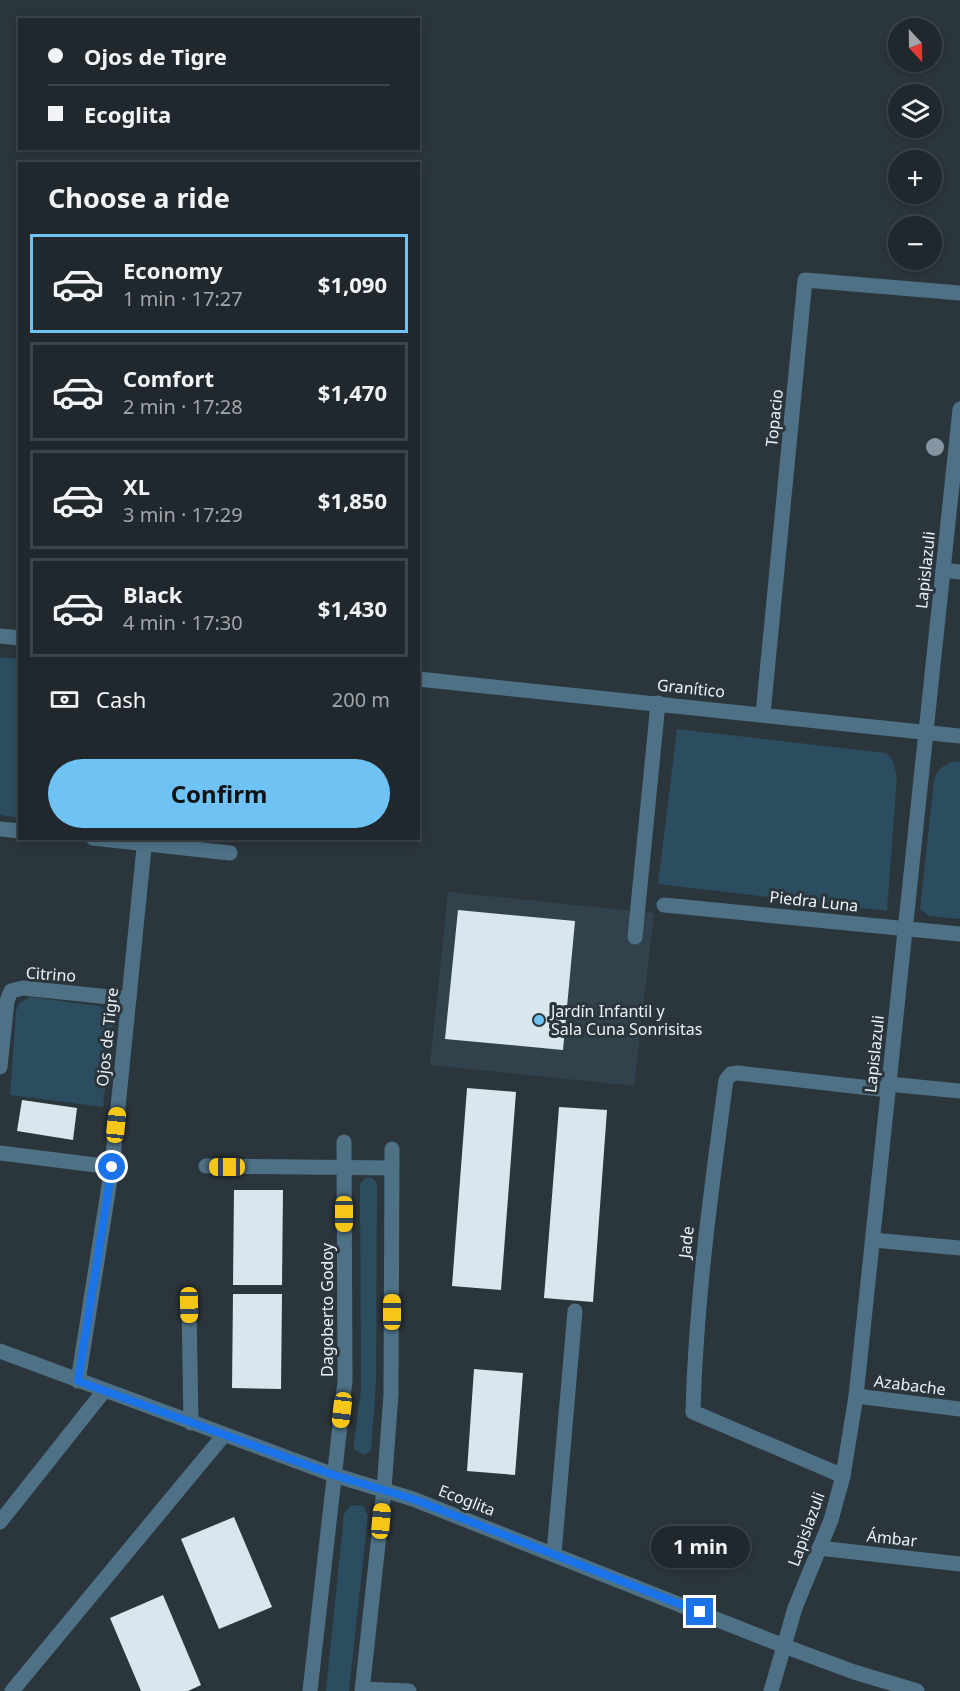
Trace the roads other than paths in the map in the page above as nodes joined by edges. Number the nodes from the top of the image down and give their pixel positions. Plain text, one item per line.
1 (960, 293) edge
2 (960, 408) edge
3 (960, 415) edge
4 (943, 570) junction
5 (960, 572) edge
6 (0, 636) edge
7 (18, 638) edge
8 (420, 679) edge
9 (658, 703) junction
10 (763, 714) junction
11 (926, 732) junction
12 (960, 736) edge
13 (0, 829) edge
14 (18, 831) edge
15 (128, 840) edge
16 (145, 841) edge
17 (230, 853) dead end
18 (664, 905) dead end
19 (906, 928) junction
20 (960, 934) edge
21 (635, 937) dead end
22 (129, 999) junction
23 (0, 1067) edge
24 (888, 1087) junction
25 (960, 1091) edge
26 (344, 1142) dead end
27 (392, 1149) dead end
28 (0, 1153) edge
29 (206, 1166) dead end
30 (112, 1167) junction
31 (344, 1168) junction
32 (392, 1168) junction
33 (873, 1240) junction
34 (960, 1248) edge
35 (189, 1305) dead end
36 (575, 1311) dead end
37 (0, 1351) edge
38 (78, 1381) junction
39 (104, 1391) junction
40 (856, 1396) junction
41 (960, 1409) edge
42 (191, 1423) junction
43 (224, 1435) junction
44 (334, 1475) junction
45 (843, 1476) junction
46 (384, 1489) junction
47 (0, 1522) edge
48 (819, 1548) junction
49 (554, 1553) junction
50 (960, 1564) edge
51 (784, 1646) junction
52 (362, 1690) edge
53 (12, 1691) edge
54 (310, 1691) edge
55 (409, 1691) edge
56 (771, 1691) edge
57 (917, 1691) edge

1 - 10 street, Topacio
2 - 3 street, Lapislazuli
3 - 4 street, Lapislazuli
4 - 5 street
4 - 11 street, Lapislazuli
6 - 7 street
8 - 9 street, Granítico
9 - 10 street, Granítico
9 - 21 street
10 - 11 street, Granítico
11 - 12 street, Granítico
11 - 19 street, Lapislazuli
13 - 14 street
15 - 16 street
16 - 17 street
16 - 22 street, Ojos de Tigre
18 - 19 street, Piedra Luna
19 - 20 street, Piedra Luna
19 - 24 street, Lapislazuli
22 - 23 street, Citrino
22 - 30 street, Ojos de Tigre
24 - 25 street
24 - 33 street, Lapislazuli
24 - 45 street, Jade
26 - 31 street, Dagoberto Godoy
27 - 32 street
28 - 30 street
29 - 31 street
30 - 38 street, Ojos de Tigre
31 - 32 street
31 - 44 street, Dagoberto Godoy
32 - 46 street
33 - 34 street
33 - 40 street, Lapislazuli
35 - 42 street
36 - 49 street
37 - 38 street, Ecoglita
38 - 39 street, Ecoglita
39 - 42 street, Ecoglita
39 - 47 street
40 - 41 street, Azabache
40 - 45 street, Lapislazuli
42 - 43 street, Ecoglita
43 - 44 street, Ecoglita
43 - 53 street
44 - 46 street, Ecoglita
44 - 54 street, Dagoberto Godoy
45 - 48 street, Lapislazuli
46 - 49 street, Ecoglita
46 - 52 street
48 - 50 street, Ámbar
48 - 51 street, Lapislazuli
49 - 51 street, Ecoglita
51 - 56 street, Lapislazuli
51 - 57 street, Ecoglita
52 - 55 street

